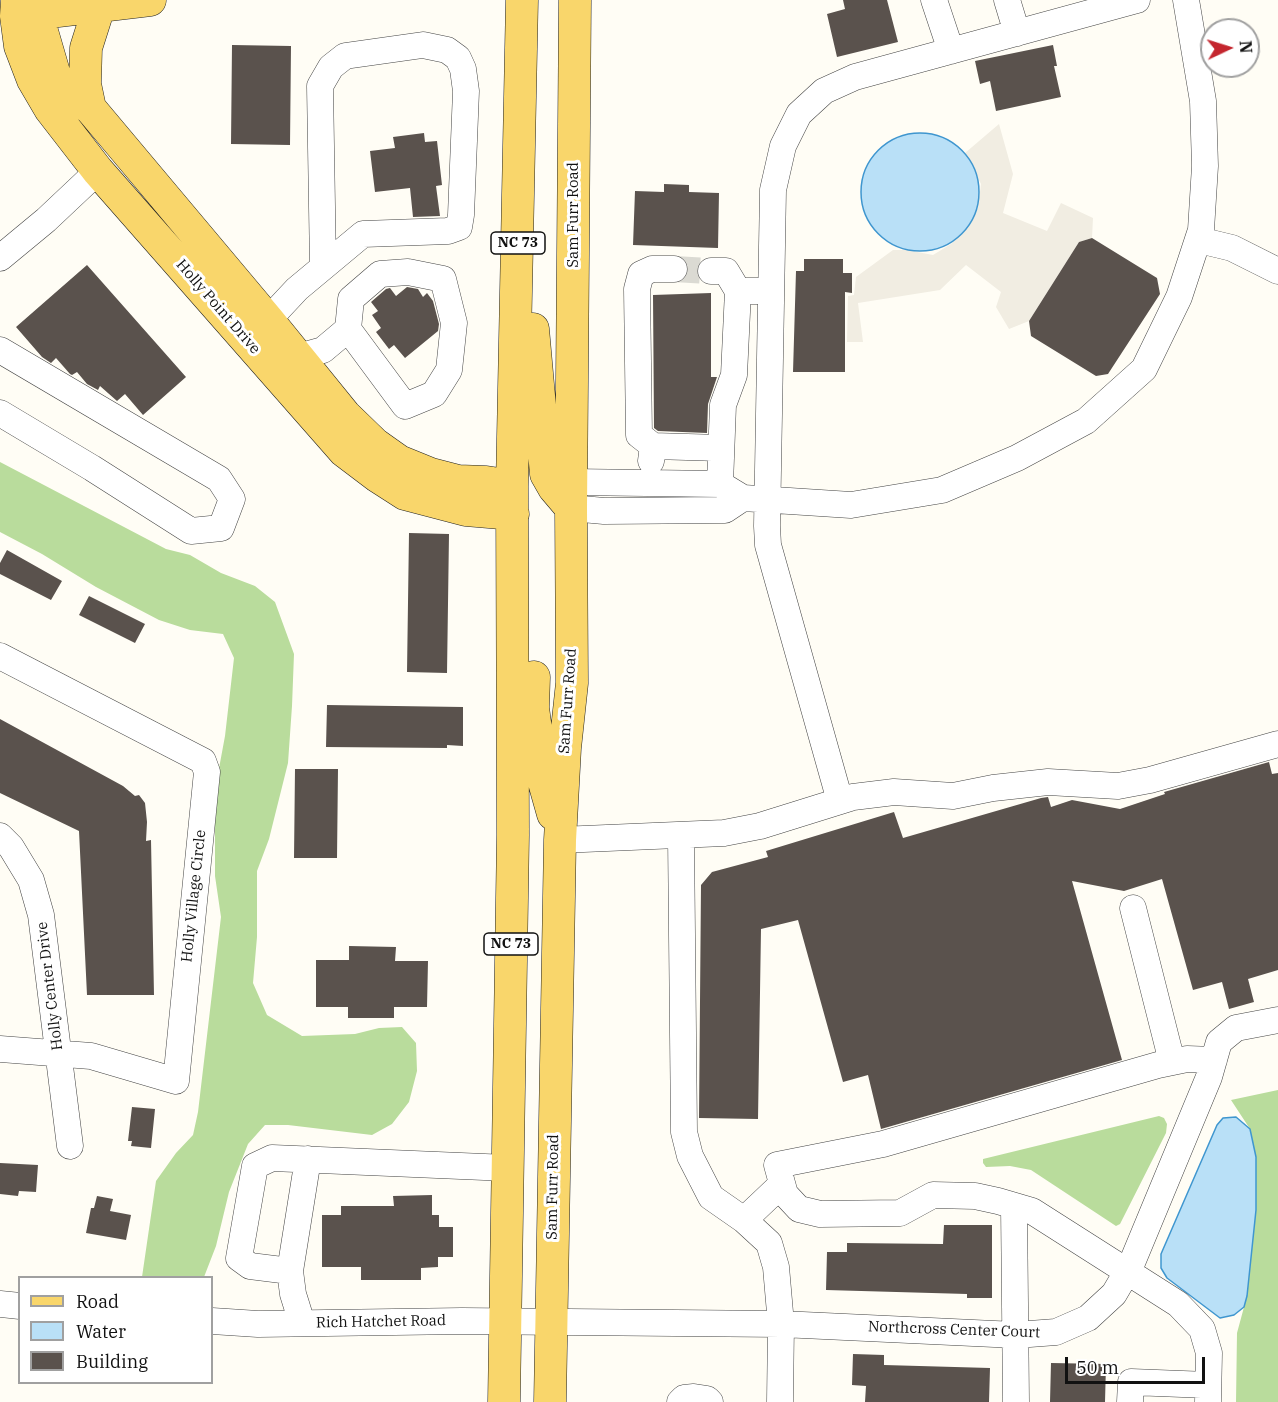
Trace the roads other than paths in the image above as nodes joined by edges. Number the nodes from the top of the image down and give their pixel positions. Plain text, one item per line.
1 (150, 0) edge
2 (522, 0) edge
3 (575, 0) edge
4 (934, 0) edge
5 (1007, 0) edge
6 (1137, 0) edge
7 (1185, 0) edge
8 (99, 7) junction
9 (20, 10) edge
10 (1017, 33) junction
11 (951, 51) junction
12 (90, 108) junction
13 (520, 164) junction
14 (98, 171) junction
15 (1199, 240) junction
16 (0, 258) edge
17 (323, 267) junction
18 (674, 270) tunnel mouth
19 (711, 271) tunnel mouth
20 (1278, 271) edge
21 (738, 291) junction
22 (771, 291) junction
23 (268, 320) junction
24 (348, 329) junction
25 (0, 350) edge
26 (298, 357) junction
27 (734, 375) junction
28 (770, 375) junction
29 (0, 413) edge
30 (653, 446) junction
31 (722, 448) junction
32 (648, 482) junction
33 (720, 484) junction
34 (571, 495) junction
35 (755, 499) junction
36 (512, 500) junction
37 (0, 656) edge
38 (1278, 744) edge
39 (840, 801) junction
40 (0, 836) edge
41 (681, 836) junction
42 (560, 840) junction
43 (1133, 908) dead end
44 (1278, 1020) edge
45 (0, 1049) edge
46 (58, 1054) junction
47 (1214, 1060) junction
48 (1172, 1062) junction
49 (70, 1146) dead end
50 (308, 1159) junction
51 (508, 1168) junction
52 (782, 1184) junction
53 (1014, 1206) junction
54 (744, 1220) junction
55 (290, 1271) junction
56 (1126, 1272) junction
57 (0, 1304) edge
58 (18, 1306) edge
59 (213, 1322) edge
60 (506, 1322) junction
61 (552, 1322) junction
62 (302, 1323) junction
63 (781, 1324) junction
64 (1016, 1335) junction
65 (1208, 1394) edge
66 (504, 1402) edge
67 (550, 1402) edge
68 (680, 1402) edge
69 (710, 1402) edge
70 (780, 1402) edge
71 (1016, 1402) edge
72 (1130, 1402) edge

1 - 8 main road
2 - 13 main road, NC 73
3 - 34 main road, Sam Furr Road / NC 73
4 - 11 street
5 - 10 street
6 - 10 street
7 - 15 street
8 - 9 main road
8 - 12 main road
9 - 12 main road, Holly Point Drive
9 - 14 main road, Holly Point Drive
10 - 11 street
11 - 22 street
12 - 23 main road, Holly Point Drive
13 - 34 main road
13 - 36 main road, NC 73
14 - 16 street
14 - 23 main road
14 - 36 main road, Holly Point Drive
15 - 20 street
15 - 35 street
17 - 17 street
17 - 23 street
18 - 30 street
19 - 21 street
21 - 22 street
21 - 27 street
22 - 28 street
23 - 26 main road, Holly Point Drive
24 - 24 street
24 - 26 street
25 - 29 street
26 - 36 main road, Holly Point Drive
27 - 28 street
27 - 31 street
28 - 35 street
30 - 31 street
30 - 32 street
31 - 33 street
32 - 33 street
32 - 34 street
33 - 35 street
34 - 35 street
34 - 42 main road, Sam Furr Road / NC 73
35 - 39 street
36 - 42 main road
36 - 51 main road, NC 73
37 - 46 street, Holly Village Circle
38 - 39 street
39 - 41 street
40 - 46 street, Holly Center Drive
41 - 42 street
41 - 54 street
42 - 61 main road, Sam Furr Road / NC 73
43 - 48 street
44 - 47 street, Northcross Center Court
45 - 46 street, Holly Village Circle
46 - 49 street, Holly Center Drive
47 - 48 street
47 - 56 street, Northcross Center Court
48 - 52 street
50 - 51 street
50 - 55 street
50 - 55 street
51 - 60 main road, NC 73
52 - 53 street
52 - 54 street
53 - 56 street
53 - 64 street
54 - 63 street
55 - 62 street
56 - 64 street, Northcross Center Court
56 - 65 street
57 - 58 street
59 - 62 street, Rich Hatchet Road
60 - 61 street, Rich Hatchet Road
60 - 62 street, Rich Hatchet Road
60 - 66 main road, NC 73
61 - 63 street, Northcross Center Court
61 - 67 main road, Sam Furr Road / NC 73
63 - 64 street, Northcross Center Court
63 - 70 street
64 - 71 street
65 - 72 street
68 - 69 street

